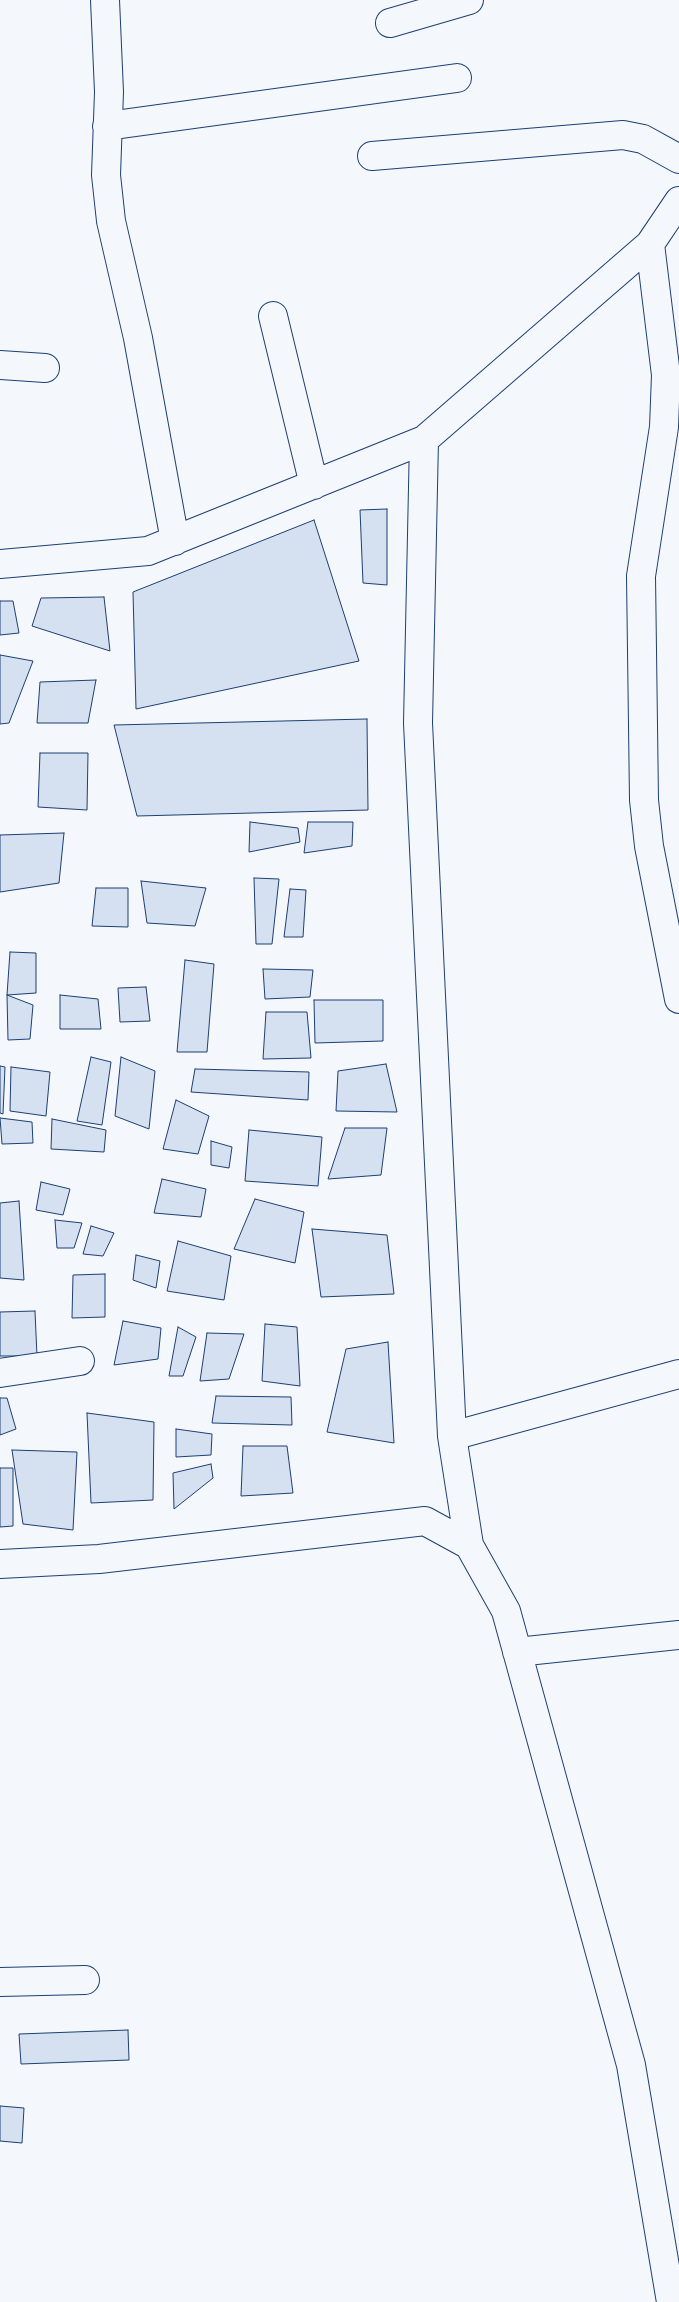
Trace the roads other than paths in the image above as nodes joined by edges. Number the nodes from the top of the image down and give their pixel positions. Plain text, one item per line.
1 (105, 0) edge
2 (469, 0) edge
3 (390, 23) dead end
4 (458, 78) dead end
5 (108, 126) junction
6 (372, 156) dead end
7 (679, 160) edge
8 (679, 202) edge
9 (650, 244) junction
10 (273, 316) dead end
11 (0, 365) edge
12 (45, 368) dead end
13 (672, 377) edge
14 (424, 440) junction
15 (314, 485) junction
16 (175, 541) junction
17 (0, 564) edge
18 (679, 999) edge
19 (80, 1361) dead end
20 (0, 1373) edge
21 (679, 1374) edge
22 (452, 1436) junction
23 (469, 1545) junction
24 (0, 1564) edge
25 (679, 1635) edge
26 (517, 1652) junction
27 (85, 1980) dead end
28 (0, 1982) edge
29 (671, 2302) edge

1 - 5 street
2 - 3 street
4 - 5 street
5 - 16 street
6 - 7 street
8 - 9 street
9 - 13 street
9 - 14 street
10 - 15 street
11 - 12 street
13 - 18 street
14 - 15 street
14 - 22 street
15 - 16 street
16 - 17 street
19 - 20 street
21 - 22 street
22 - 23 street
23 - 24 street
23 - 26 street
25 - 26 street
26 - 29 street
27 - 28 street

